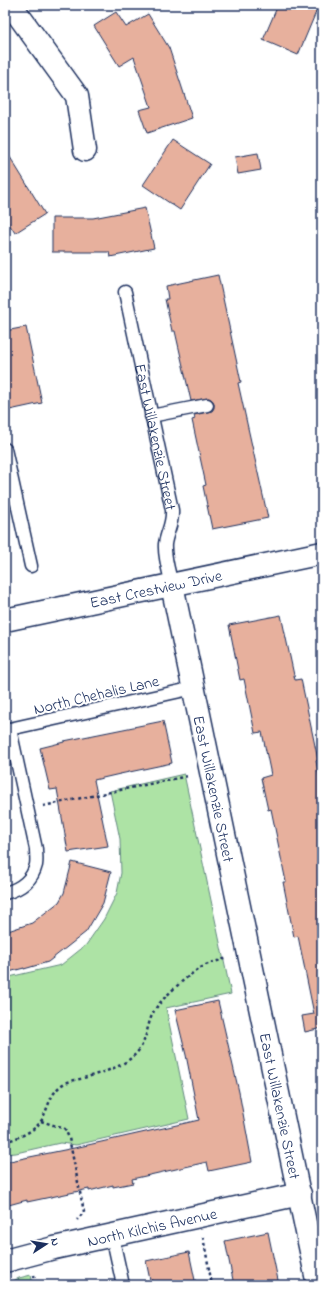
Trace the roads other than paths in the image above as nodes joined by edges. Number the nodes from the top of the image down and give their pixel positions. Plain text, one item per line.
1 (11, 5) edge
2 (85, 150) dead end
3 (125, 292) dead end
4 (207, 405) dead end
5 (152, 416) junction
6 (5, 449) edge
7 (314, 555) edge
8 (31, 566) dead end
9 (172, 585) junction
10 (5, 620) edge
11 (194, 688) junction
12 (8, 730) edge
13 (5, 893) edge
14 (300, 1194) junction
15 (112, 1235) junction
16 (5, 1261) edge
17 (123, 1285) edge
18 (318, 1285) edge

1 - 2 street
3 - 5 lane, East Willakenzie Street
4 - 5 lane
5 - 9 lane, East Willakenzie Street
6 - 8 lane
7 - 9 street, East Crestview Drive
9 - 10 street, East Crestview Drive
9 - 11 street, East Willakenzie Street
11 - 12 lane, North Chehalis Lane
11 - 14 street, East Willakenzie Street
12 - 13 lane
14 - 15 street, North Kilchis Avenue
14 - 18 street, East Willakenzie Street
15 - 16 street, North Kilchis Avenue
15 - 17 lane

